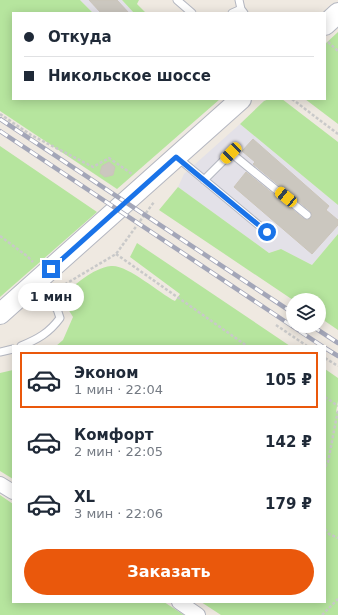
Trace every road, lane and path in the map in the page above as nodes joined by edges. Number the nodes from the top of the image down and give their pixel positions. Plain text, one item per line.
1 (177, 0) edge
2 (240, 0) edge
3 (242, 11) edge
4 (191, 12) edge
5 (338, 13) edge
6 (326, 24) edge
7 (326, 40) edge
8 (338, 51) edge
9 (240, 100) edge
10 (293, 100) edge
11 (0, 114) edge
12 (338, 134) edge
13 (176, 157) junction
14 (204, 180) junction
15 (150, 193) junction
16 (307, 215) dead end
17 (267, 232) dead end
18 (0, 236) edge
19 (116, 254) junction
20 (35, 264) dead end
21 (36, 292) junction
22 (0, 314) edge
23 (276, 325) dead end
24 (24, 345) edge
25 (246, 345) edge
26 (306, 345) edge
27 (12, 349) edge
28 (0, 352) edge
29 (326, 359) edge
30 (338, 366) edge
31 (326, 398) edge
32 (338, 406) edge
33 (338, 410) edge
34 (326, 465) edge
35 (0, 484) edge
36 (12, 491) edge
37 (326, 530) edge
38 (338, 538) edge
39 (338, 599) edge
40 (180, 603) edge
41 (198, 615) edge
42 (322, 615) edge

1 - 4 lane
2 - 3 lane
5 - 6 main road
7 - 8 path
9 - 13 main road
10 - 12 path
11 - 15 path
13 - 14 lane
13 - 15 main road
14 - 16 lane
14 - 17 lane
15 - 19 path
15 - 21 main road
18 - 20 path
19 - 21 path
19 - 25 path
21 - 22 main road
21 - 24 lane
23 - 26 path
27 - 28 lane
29 - 30 path
31 - 32 path
33 - 34 path
35 - 36 street
37 - 38 path
39 - 42 path
40 - 41 street

